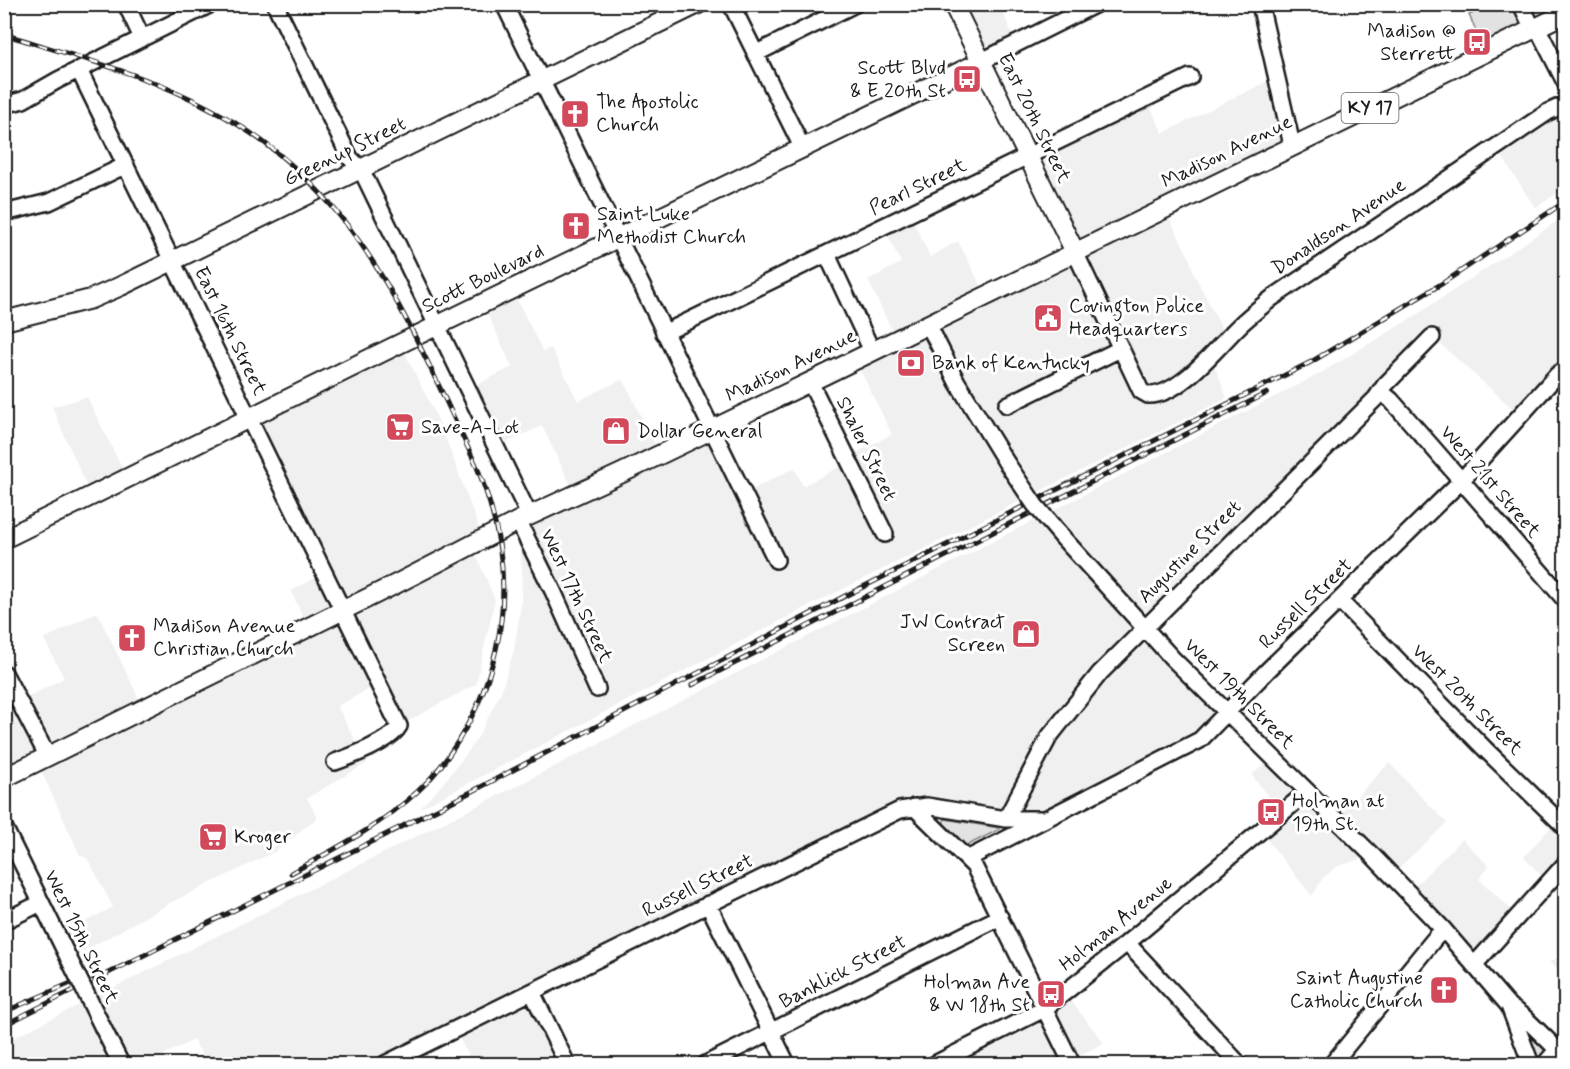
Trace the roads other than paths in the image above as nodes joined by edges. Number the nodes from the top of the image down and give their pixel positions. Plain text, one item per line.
1 (126, 4) edge
2 (211, 4) edge
3 (275, 4) edge
4 (504, 4) edge
5 (698, 4) edge
6 (731, 4) edge
7 (855, 4) edge
8 (953, 4) edge
9 (1096, 4) edge
10 (1260, 4) edge
11 (1521, 4) edge
12 (1566, 13) edge
13 (1533, 29) junction
14 (142, 38) junction
15 (755, 54) junction
16 (982, 61) junction
17 (79, 70) junction
18 (1190, 77) dead end
19 (542, 81) junction
20 (1566, 84) edge
21 (1566, 104) edge
22 (4, 105) edge
23 (1292, 145) junction
24 (803, 149) junction
25 (1029, 157) junction
26 (126, 165) junction
27 (361, 169) junction
28 (4, 213) edge
29 (618, 239) junction
30 (1075, 252) junction
31 (829, 254) junction
32 (172, 261) junction
33 (4, 321) edge
34 (928, 324) junction
35 (437, 327) junction
36 (664, 333) junction
37 (1432, 337) dead end
38 (1120, 349) junction
39 (872, 351) junction
40 (1563, 373) edge
41 (810, 382) junction
42 (1380, 391) junction
43 (1007, 405) dead end
44 (249, 418) junction
45 (712, 429) junction
46 (1461, 482) junction
47 (523, 518) junction
48 (885, 534) dead end
49 (4, 539) edge
50 (776, 560) dead end
51 (1340, 601) junction
52 (1566, 601) edge
53 (343, 611) junction
54 (1145, 627) junction
55 (4, 673) edge
56 (597, 689) dead end
57 (1227, 712) junction
58 (48, 757) junction
59 (335, 762) dead end
60 (4, 778) edge
61 (1307, 792) junction
62 (914, 807) junction
63 (1006, 819) junction
64 (1043, 819) junction
65 (4, 827) edge
66 (1566, 828) edge
67 (967, 859) junction
68 (1566, 863) edge
69 (41, 903) junction
70 (708, 904) junction
71 (1000, 917) junction
72 (4, 921) edge
73 (1444, 930) junction
74 (1127, 942) junction
75 (1474, 964) junction
76 (532, 992) junction
77 (1509, 1006) junction
78 (1044, 1009) junction
79 (771, 1032) junction
80 (1561, 1054) edge
81 (121, 1065) edge
82 (385, 1065) edge
83 (567, 1065) edge
84 (706, 1065) edge
85 (787, 1065) edge
86 (935, 1065) edge
87 (1072, 1065) edge
88 (1239, 1065) edge
89 (1332, 1065) edge
90 (1531, 1065) edge
91 (1545, 1065) edge

1 - 14 street
2 - 14 street
3 - 27 street, West 17th Street
4 - 19 street
5 - 19 main road, Greenup Street
6 - 15 street
7 - 15 street
8 - 16 main road, East 20th Street
9 - 16 street
10 - 23 street
11 - 13 street
12 - 13 main road, Madison Avenue / KY 17
13 - 20 street
13 - 23 main road, Madison Avenue / KY 17
14 - 17 street
15 - 24 street
16 - 24 main road, Scott Boulevard
16 - 25 main road, East 20th Street
17 - 22 street
17 - 26 street, East 16th Street
18 - 25 street, Pearl Street
19 - 27 main road, Greenup Street
19 - 29 street
21 - 38 street, Donaldson Avenue
23 - 30 main road, Madison Avenue / KY 17
24 - 29 main road, Scott Boulevard
25 - 30 main road, East 20th Street
25 - 31 street, Pearl Street
26 - 28 street
26 - 32 street, East 16th Street
27 - 32 main road, Greenup Street
27 - 35 street, West 17th Street
29 - 35 main road, Scott Boulevard
29 - 36 street
30 - 34 main road, Madison Avenue / KY 17
30 - 38 street
31 - 36 street, Pearl Street
31 - 39 street
32 - 33 main road, Greenup Street
32 - 44 street, East 16th Street
34 - 39 main road, Madison Avenue / KY 17
34 - 54 street, West 19th Street, bridge
35 - 44 main road, Scott Boulevard
35 - 47 street, West 17th Street
36 - 45 street
37 - 42 street, Augustine Street
38 - 43 street
39 - 41 main road, Madison Avenue / KY 17
40 - 46 street, Russell Street
41 - 45 main road, Madison Avenue / KY 17
41 - 48 street, Shaler Street
42 - 46 street, West 21st Street
42 - 54 street, Augustine Street
44 - 49 main road, Scott Boulevard
44 - 53 street, East 16th Street
45 - 47 main road, Madison Avenue / KY 17
45 - 50 street
46 - 51 street, Russell Street
46 - 52 street, West 21st Street
47 - 53 main road, Madison Avenue / KY 17
47 - 56 street, West 17th Street
51 - 57 street, Russell Street
51 - 66 street, West 20th Street
53 - 58 main road, Madison Avenue / KY 17
53 - 59 street, East 16th Street
54 - 57 street, West 19th Street
54 - 63 street, Augustine Street
55 - 58 street
57 - 61 street, West 19th Street
57 - 64 street, Russell Street
58 - 60 main road, Madison Avenue / KY 17
61 - 73 street, West 19th Street
61 - 74 street, Holman Avenue
62 - 63 street, Russell Street
62 - 67 street
62 - 70 street, Russell Street
63 - 64 street, Russell Street
64 - 67 street, Russell Street
65 - 69 street, West 15th Street
67 - 71 street
68 - 75 street
69 - 72 street
69 - 81 street, West 15th Street, bridge
70 - 76 street, Russell Street
70 - 79 street
71 - 78 street
71 - 79 street, Banklick Street
73 - 75 street, West 19th Street
73 - 89 street
74 - 78 street, Holman Avenue
74 - 88 street
75 - 77 street, West 19th Street
76 - 82 street, Russell Street
76 - 83 street
77 - 80 street, West 19th Street
77 - 90 street
78 - 86 street, Holman Avenue
78 - 87 street
79 - 84 street, Banklick Street
79 - 85 street
80 - 91 street

